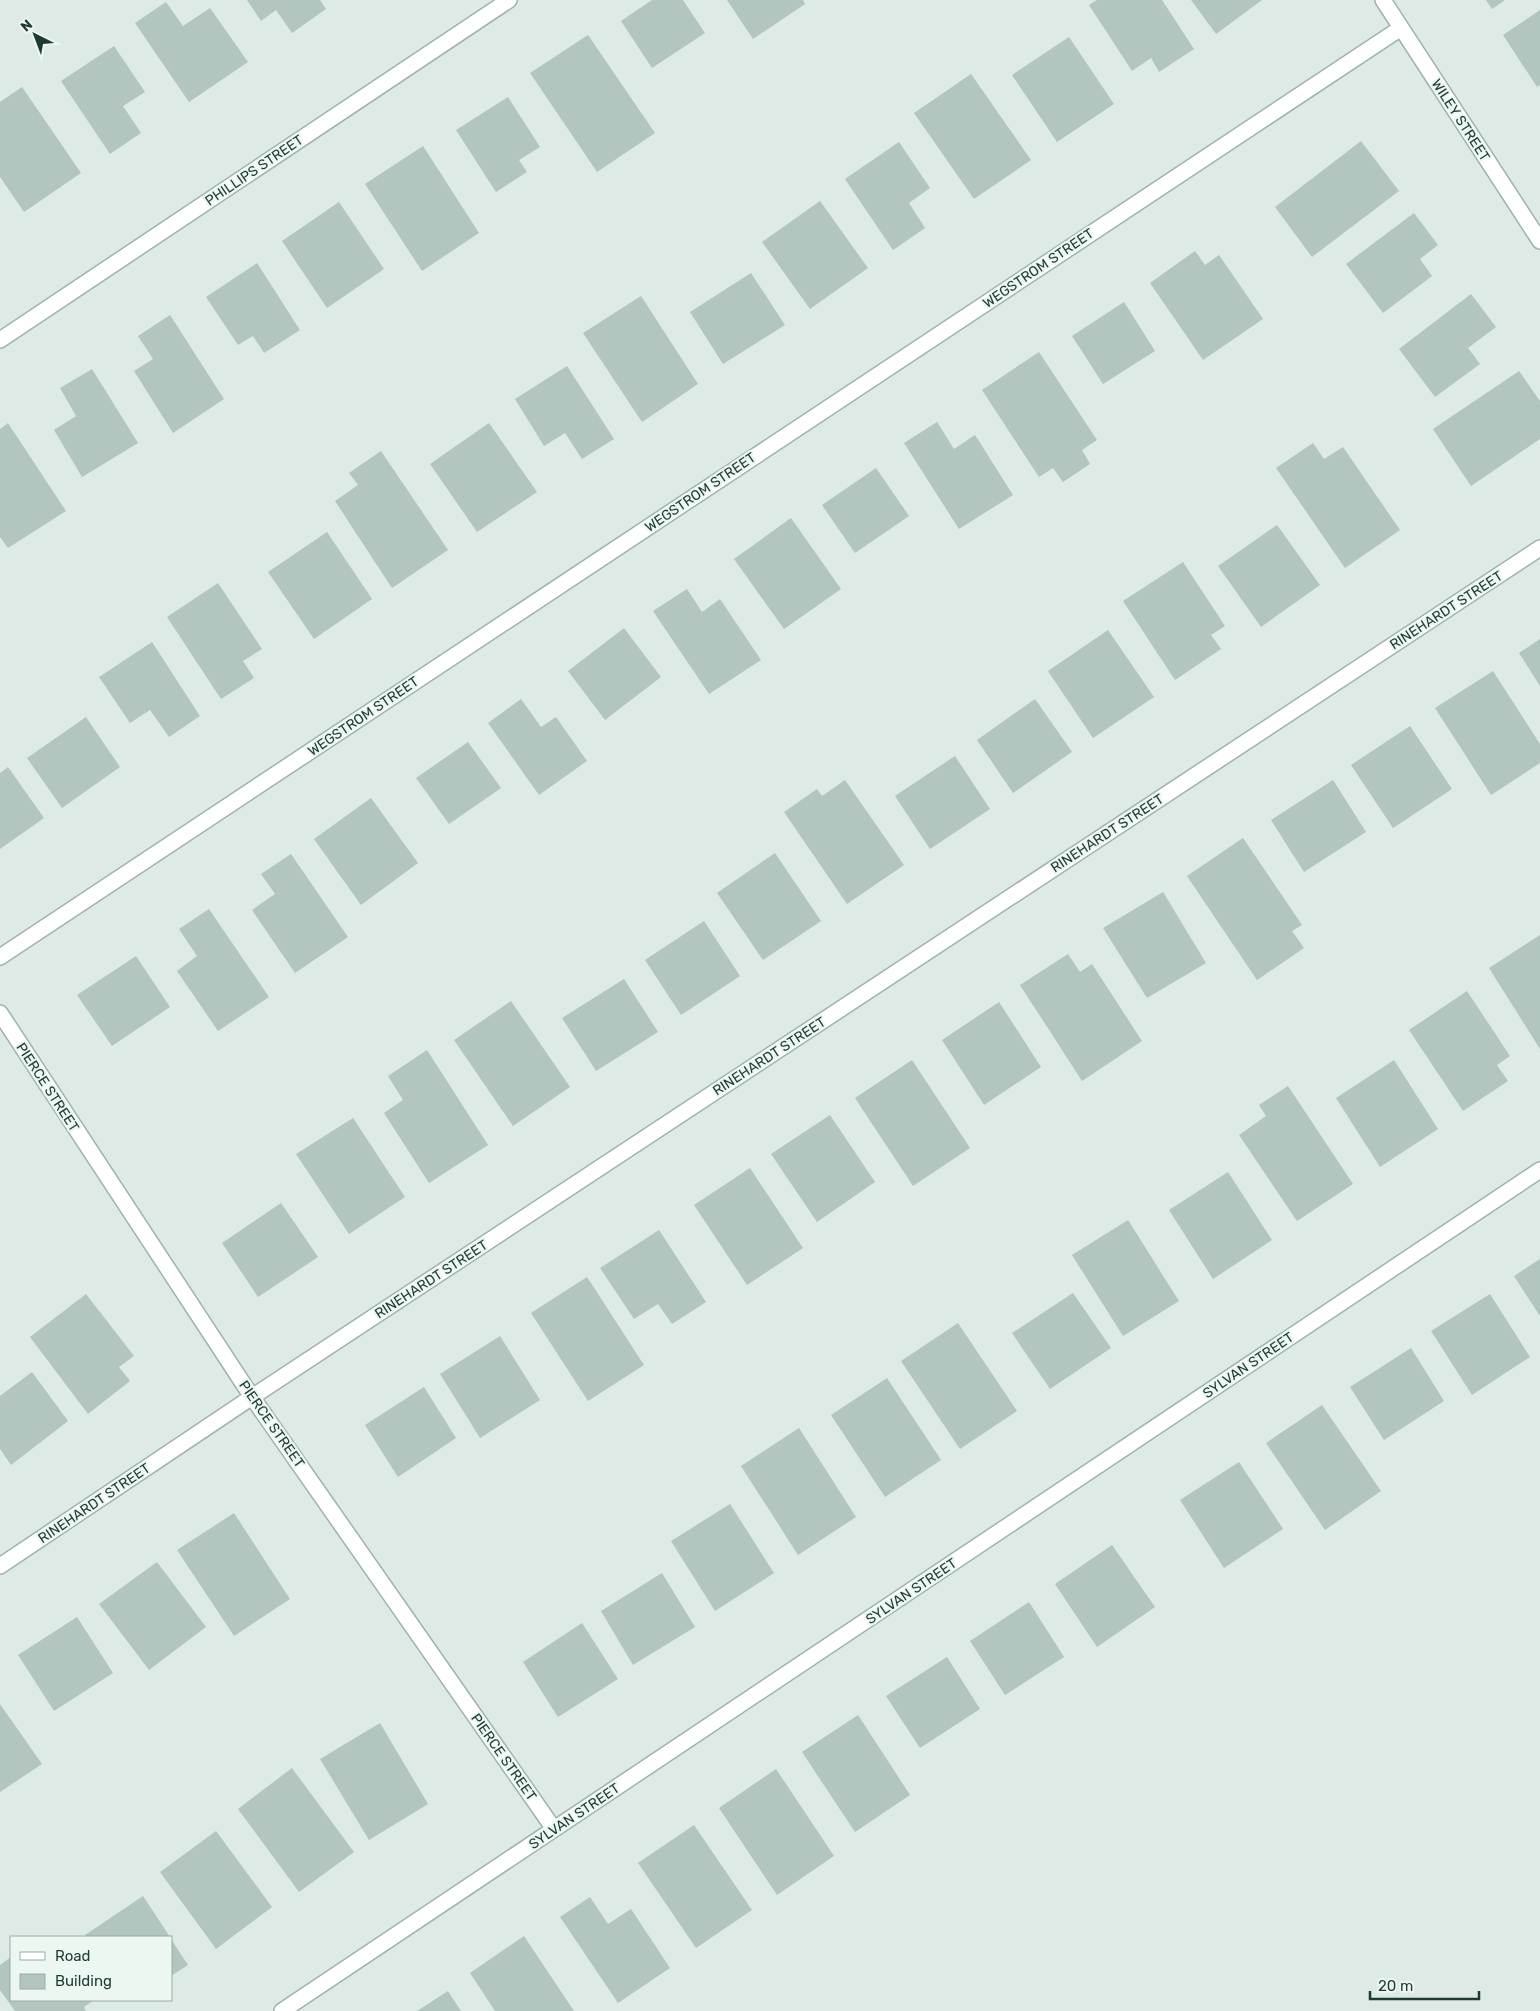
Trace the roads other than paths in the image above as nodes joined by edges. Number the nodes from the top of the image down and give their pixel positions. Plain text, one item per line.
1 (509, 0) edge
2 (1383, 0) edge
3 (1400, 28) junction
4 (1539, 237) edge
5 (0, 340) edge
6 (1540, 548) edge
7 (0, 957) edge
8 (0, 1013) edge
9 (1540, 1170) edge
10 (252, 1397) junction
11 (0, 1566) edge
12 (554, 1829) junction
13 (282, 2011) edge

1 - 5 street, PHILLIPS STREET
2 - 3 street, WILEY STREET
3 - 4 street, WILEY STREET
3 - 7 street, WEGSTROM STREET
6 - 10 street, RINEHARDT STREET
8 - 10 street, PIERCE STREET
9 - 12 street, SYLVAN STREET
10 - 11 street, RINEHARDT STREET
10 - 12 street, PIERCE STREET
12 - 13 street, SYLVAN STREET

